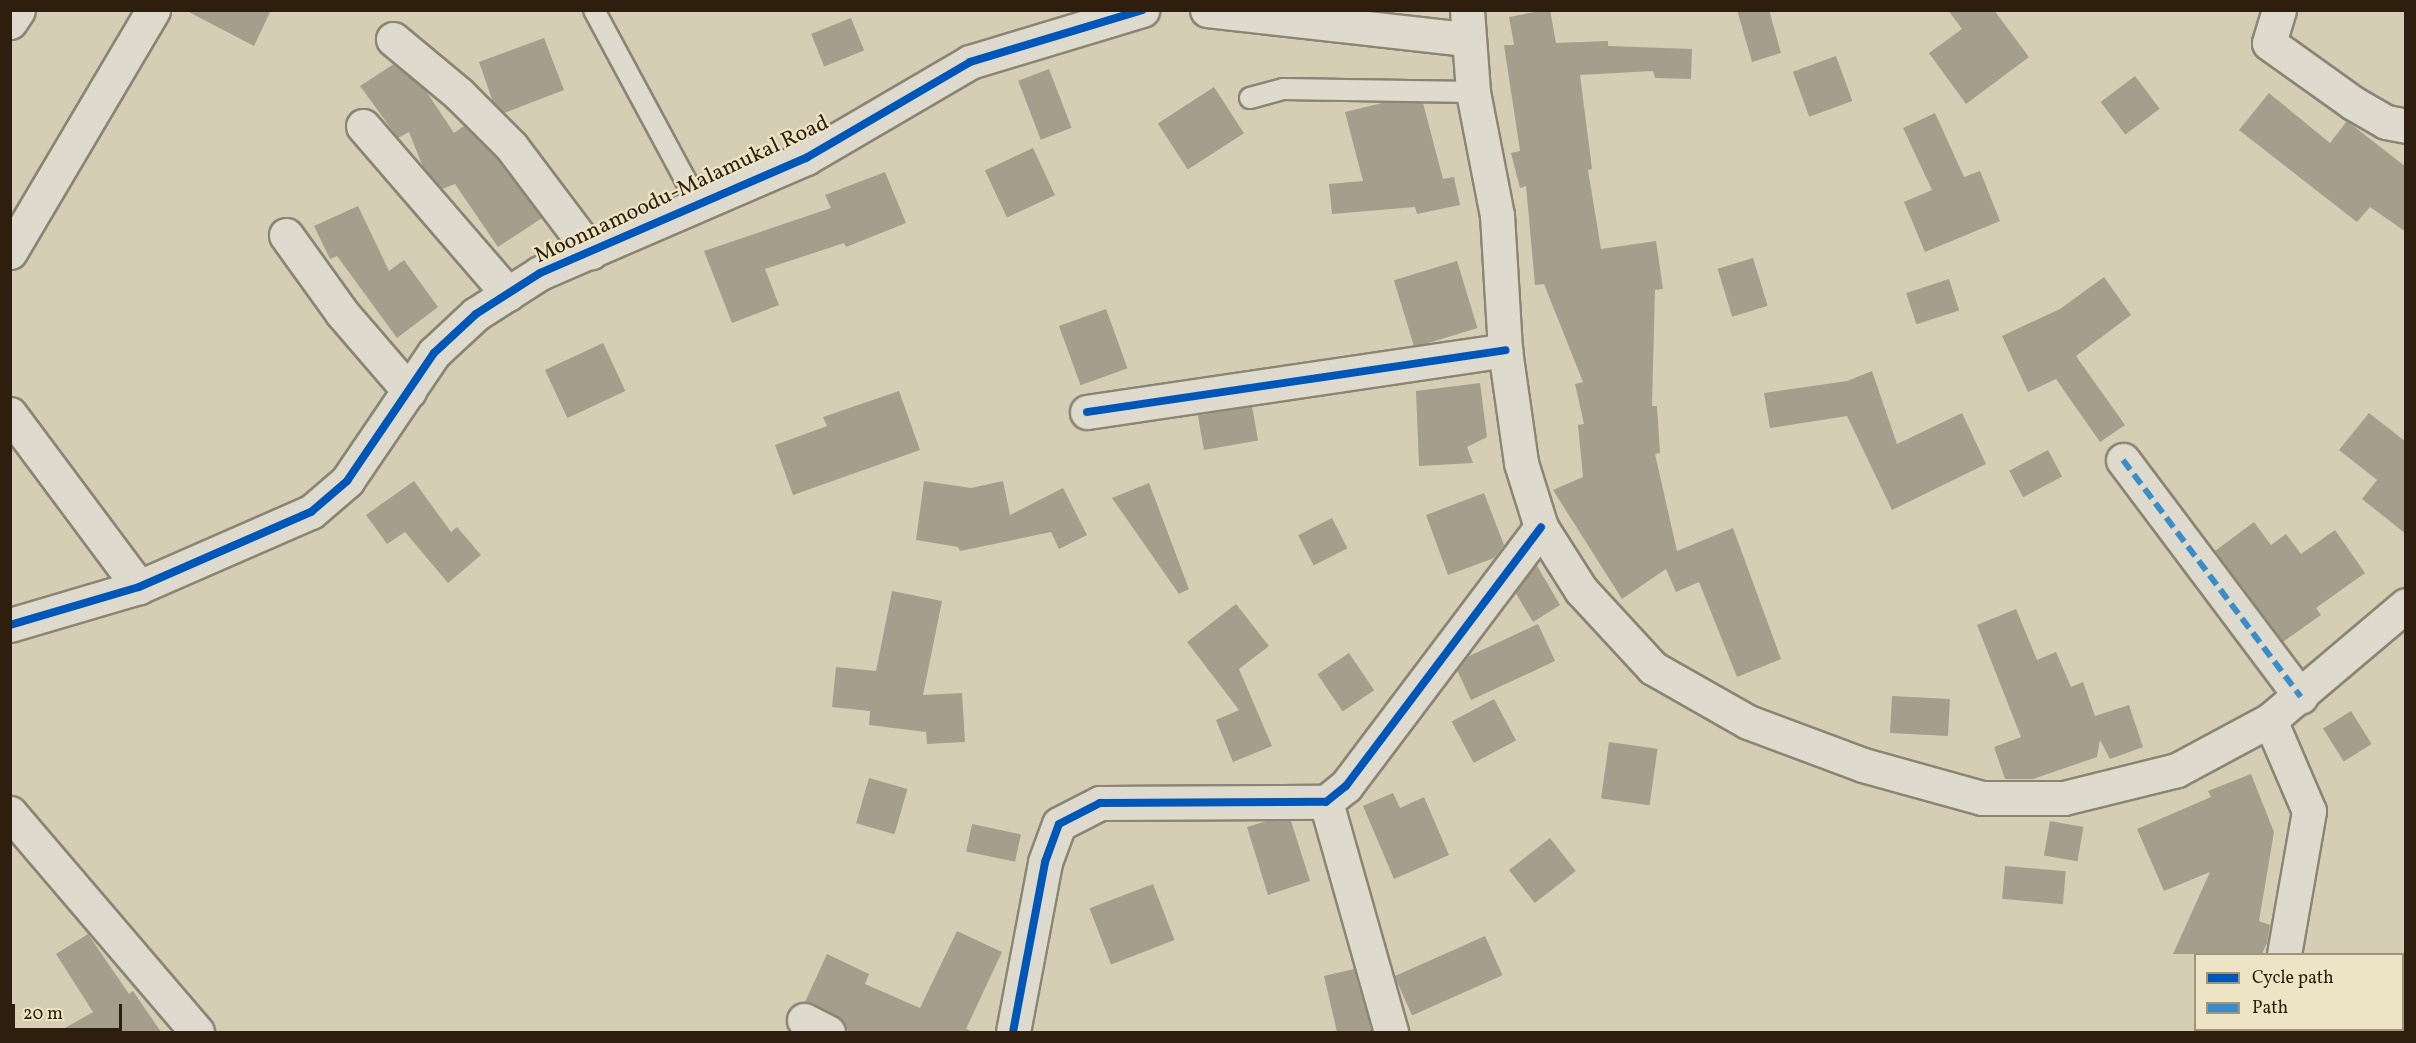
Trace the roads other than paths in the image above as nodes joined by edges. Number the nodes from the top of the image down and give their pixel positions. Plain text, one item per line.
1 (18, 10) edge
2 (153, 10) edge
3 (594, 10) edge
4 (1142, 10) edge
5 (1207, 10) edge
6 (2279, 10) edge
7 (10, 22) edge
8 (1467, 25) edge
9 (393, 39) dead end
10 (1473, 92) junction
11 (1250, 98) dead end
12 (363, 126) dead end
13 (2406, 126) edge
14 (699, 205) junction
15 (286, 234) dead end
16 (10, 252) edge
17 (591, 252) junction
18 (508, 294) junction
19 (1505, 350) junction
20 (409, 391) junction
21 (1087, 412) dead end
22 (10, 414) edge
23 (2123, 459) dead end
24 (1541, 527) junction
25 (139, 587) junction
26 (2406, 605) edge
27 (10, 625) edge
28 (2301, 697) junction
29 (2270, 720) junction
30 (1326, 802) junction
31 (10, 813) edge
32 (2284, 953) edge
33 (197, 1032) edge
34 (1013, 1032) edge
35 (1391, 1032) edge

1 - 7 street
2 - 16 street
3 - 14 lane
4 - 14 street, Moonnamoodu-Malamukal Road
5 - 8 street
6 - 13 street
8 - 10 street
9 - 17 street
10 - 11 lane
10 - 19 street
12 - 18 street
14 - 17 street, Moonnamoodu-Malamukal Road
15 - 20 street
17 - 18 street, Moonnamoodu-Malamukal Road
18 - 20 street, Moonnamoodu-Malamukal Road
19 - 21 street
19 - 24 street
20 - 25 street, Moonnamoodu-Malamukal Road
22 - 25 street
23 - 28 street
24 - 29 street
24 - 30 street
25 - 27 street, Moonnamoodu-Malamukal Road
26 - 28 street
28 - 29 street
29 - 32 street
30 - 34 street
30 - 35 street
31 - 33 street

